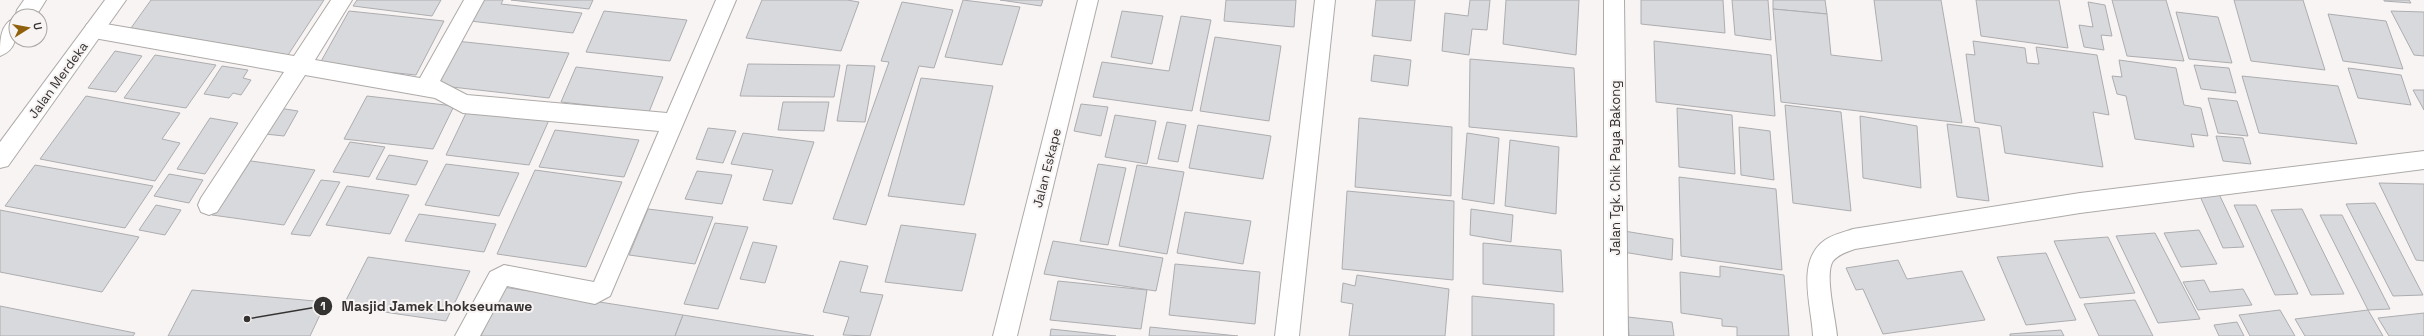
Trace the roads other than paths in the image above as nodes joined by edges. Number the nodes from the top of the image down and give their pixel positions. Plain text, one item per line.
1 (116, 0) edge
2 (342, 0) edge
3 (474, 0) edge
4 (726, 0) edge
5 (1088, 0) edge
6 (1325, 0) edge
7 (1614, 0) edge
8 (94, 30) junction
9 (8, 36) edge
10 (0, 47) edge
11 (299, 66) junction
12 (424, 88) junction
13 (673, 123) junction
14 (0, 159) edge
15 (2424, 160) edge
16 (209, 205) dead end
17 (467, 336) edge
18 (1006, 336) edge
19 (1287, 336) edge
20 (1616, 336) edge
21 (1825, 336) edge

1 - 8 street, Jalan Merdeka
2 - 11 street
3 - 12 street
4 - 13 street
5 - 18 street, Jalan Eskape
6 - 19 street
7 - 20 street, Jalan Tgk. Chik Paya Bakong
8 - 11 street
8 - 14 street, Jalan Merdeka
9 - 10 street
11 - 12 street
11 - 16 street
12 - 13 street
13 - 17 street
15 - 21 street

